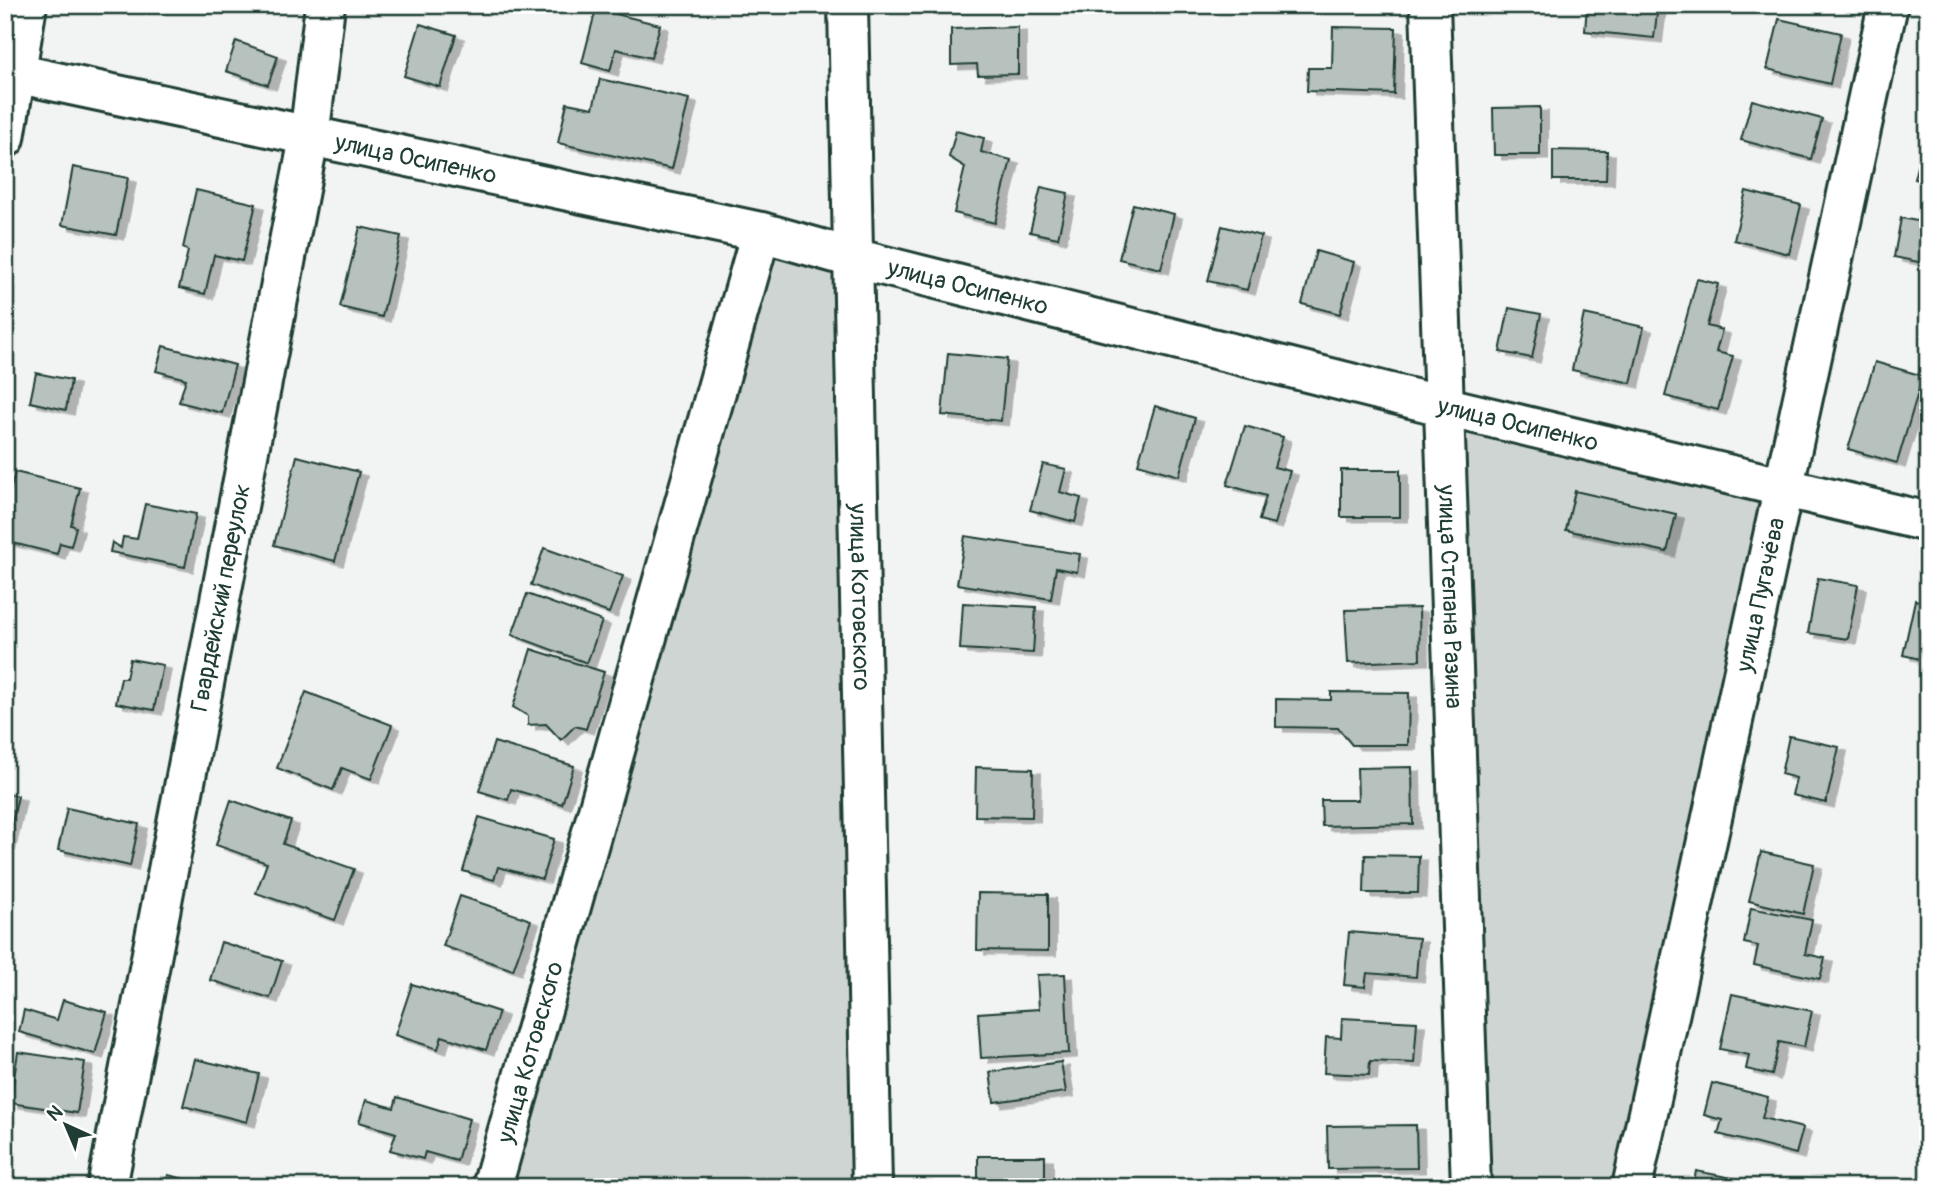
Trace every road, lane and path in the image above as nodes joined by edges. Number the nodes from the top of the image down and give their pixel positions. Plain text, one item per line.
1 (27, 5) edge
2 (325, 5) edge
3 (848, 5) edge
4 (1430, 5) edge
5 (1888, 5) edge
6 (10, 72) edge
7 (5, 138) edge
8 (309, 138) junction
9 (761, 232) junction
10 (853, 258) junction
11 (1442, 406) junction
12 (1783, 488) junction
13 (1928, 522) edge
14 (107, 1187) edge
15 (492, 1187) edge
16 (872, 1187) edge
17 (1471, 1187) edge
18 (1632, 1187) edge

1 - 6 street
2 - 8 street, Гвардейский переулок
3 - 10 street, улица Котовского
4 - 11 street, улица Степана Разина
5 - 12 street, улица Пугачёва
6 - 7 street
6 - 8 street, улица Осипенко
8 - 9 street, улица Осипенко
8 - 14 street, Гвардейский переулок
9 - 10 street, улица Осипенко
9 - 15 street, улица Котовского
10 - 11 street, улица Осипенко
10 - 16 street, улица Котовского
11 - 12 street, улица Осипенко
11 - 17 street, улица Степана Разина
12 - 13 street, улица Осипенко
12 - 18 street, улица Пугачёва

